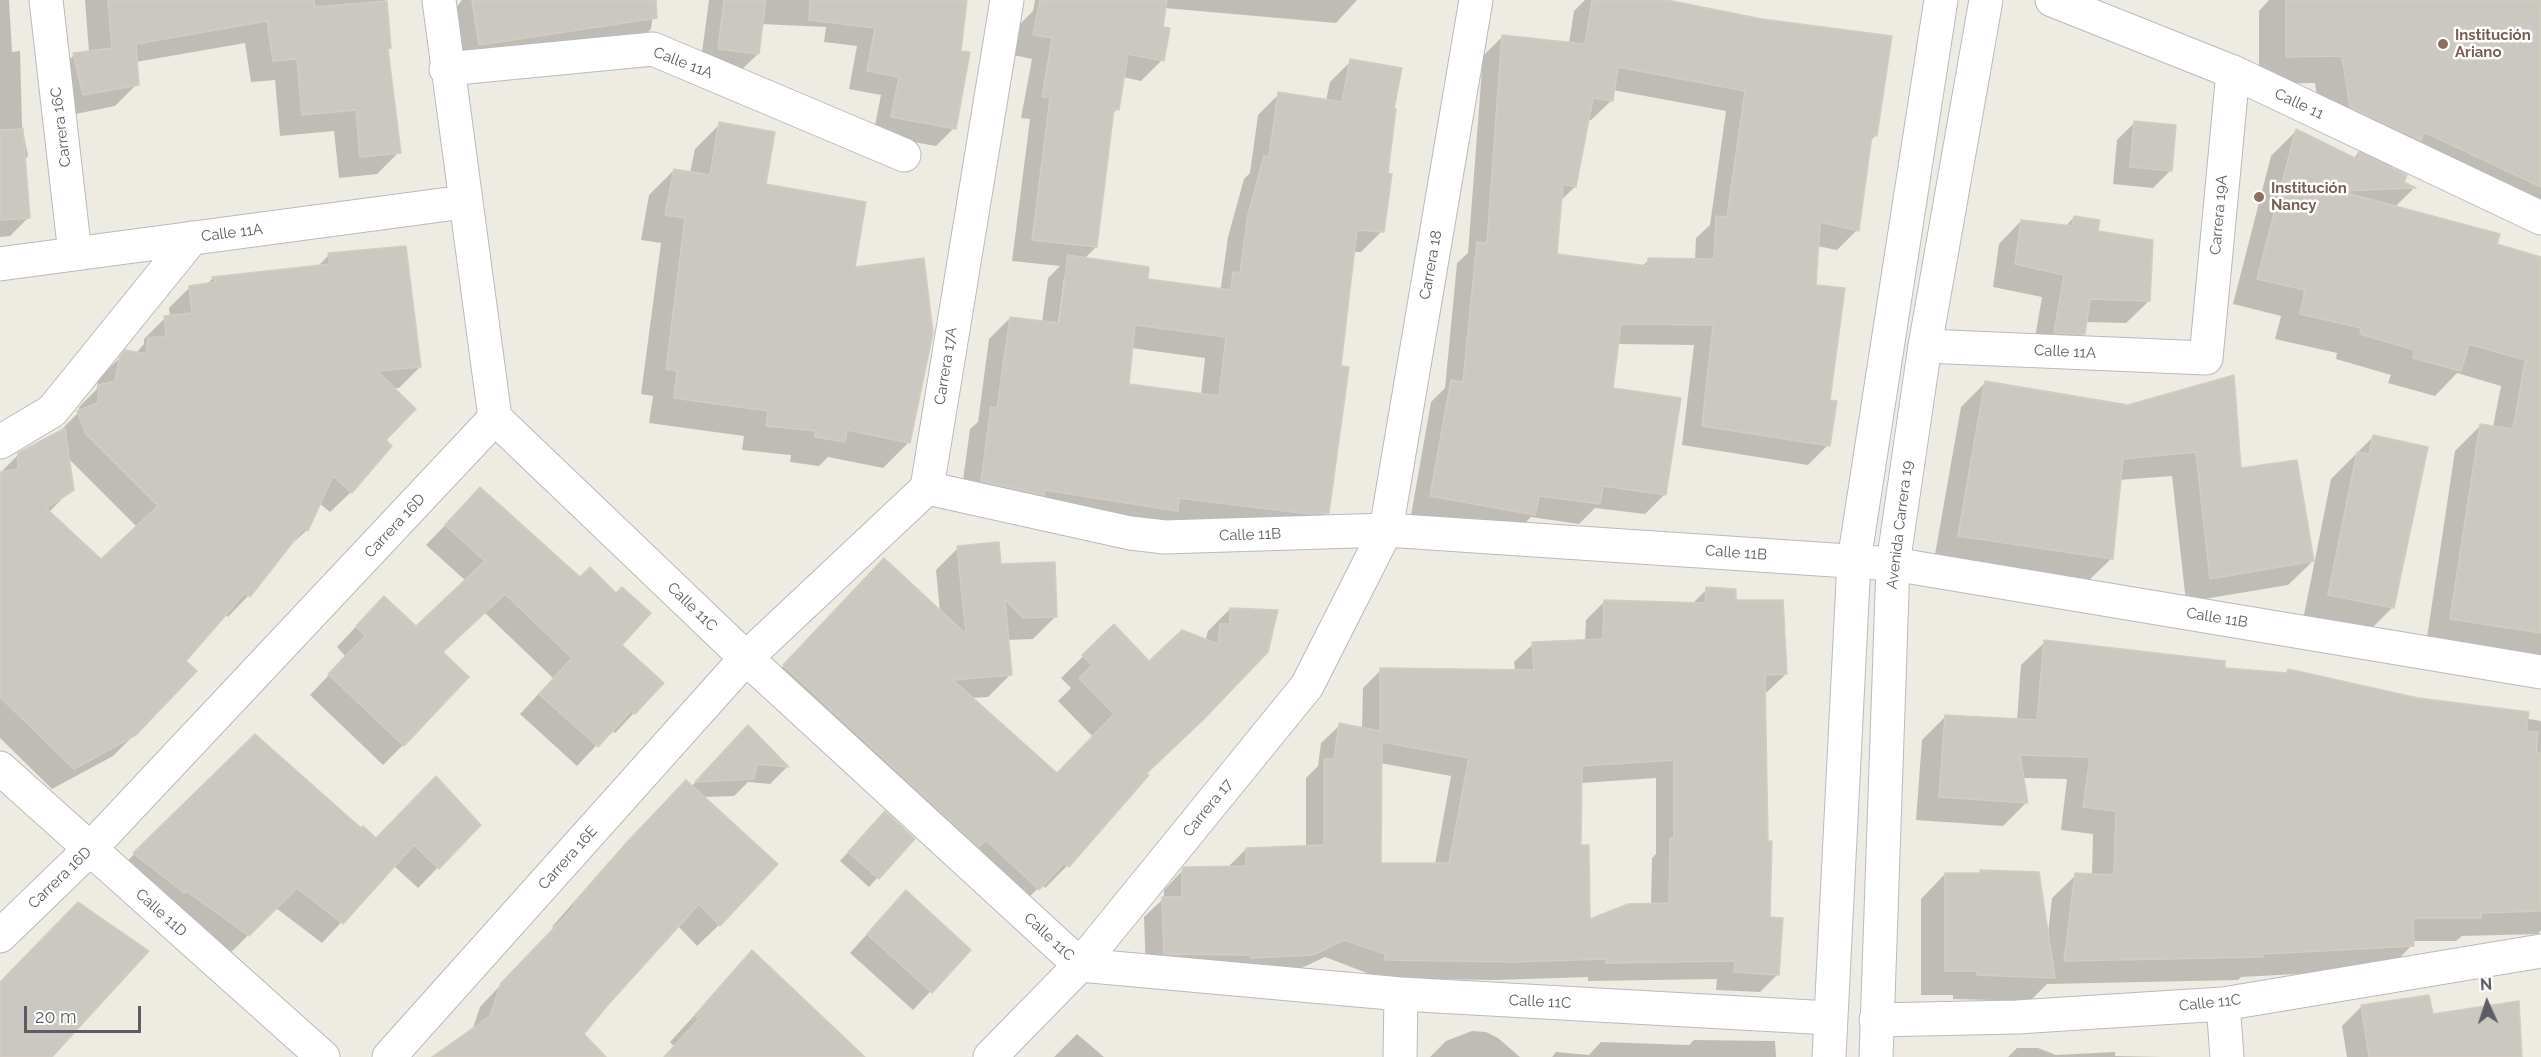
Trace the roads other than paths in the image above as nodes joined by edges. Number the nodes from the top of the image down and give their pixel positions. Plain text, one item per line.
1 (46, 0) edge
2 (439, 0) edge
3 (1007, 0) edge
4 (1476, 0) edge
5 (1941, 0) edge
6 (1986, 0) edge
7 (2052, 0) edge
8 (446, 69) junction
9 (2233, 72) junction
10 (904, 155) dead end
11 (464, 202) junction
12 (2541, 218) edge
13 (192, 238) junction
14 (75, 254) junction
15 (0, 264) edge
16 (1925, 346) junction
17 (2206, 358) joint
18 (495, 418) junction
19 (0, 442) edge
20 (927, 488) junction
21 (1386, 530) junction
22 (1854, 561) junction
23 (1893, 564) junction
24 (746, 658) junction
25 (2541, 672) edge
26 (0, 768) edge
27 (89, 850) junction
28 (0, 936) edge
29 (2541, 951) edge
30 (1080, 965) junction
31 (1401, 994) junction
32 (2223, 1004) junction
33 (1830, 1018) junction
34 (1876, 1020) junction
35 (323, 1057) edge
36 (389, 1057) edge
37 (990, 1057) edge
38 (1400, 1057) edge
39 (1829, 1057) edge
40 (1876, 1057) edge
41 (2227, 1057) edge

1 - 14 street, Carrera 16C
2 - 8 street
3 - 20 street, Carrera 17A
4 - 21 street, Carrera 18
5 - 22 street
6 - 16 street, Avenida Carrera 19
7 - 9 street, Calle 11
8 - 10 street, Calle 11A
8 - 11 street
9 - 12 street, Calle 11
9 - 17 street, Carrera 19A
11 - 13 street, Calle 11A
11 - 18 street
13 - 14 street, Calle 11A
13 - 19 street
14 - 15 street, Calle 11A
16 - 17 street, Calle 11A
16 - 23 street, Avenida Carrera 19
18 - 24 street, Calle 11C
18 - 27 street, Carrera 16D
20 - 21 street, Calle 11B
20 - 24 street
21 - 22 street, Calle 11B
21 - 30 street, Carrera 17
22 - 23 street, Calle 11B
22 - 33 street
23 - 25 street, Calle 11B
23 - 34 street, Avenida Carrera 19
24 - 30 street, Calle 11C
24 - 36 street, Carrera 16E
26 - 27 street, Calle 11D
27 - 28 street, Carrera 16D
27 - 35 street, Calle 11D
29 - 32 street, Calle 11C
30 - 31 street, Calle 11C
30 - 37 street, Carrera 17
31 - 33 street, Calle 11C
31 - 38 street
32 - 34 street, Calle 11C
32 - 41 street
33 - 39 street
34 - 40 street, Avenida Carrera 19

